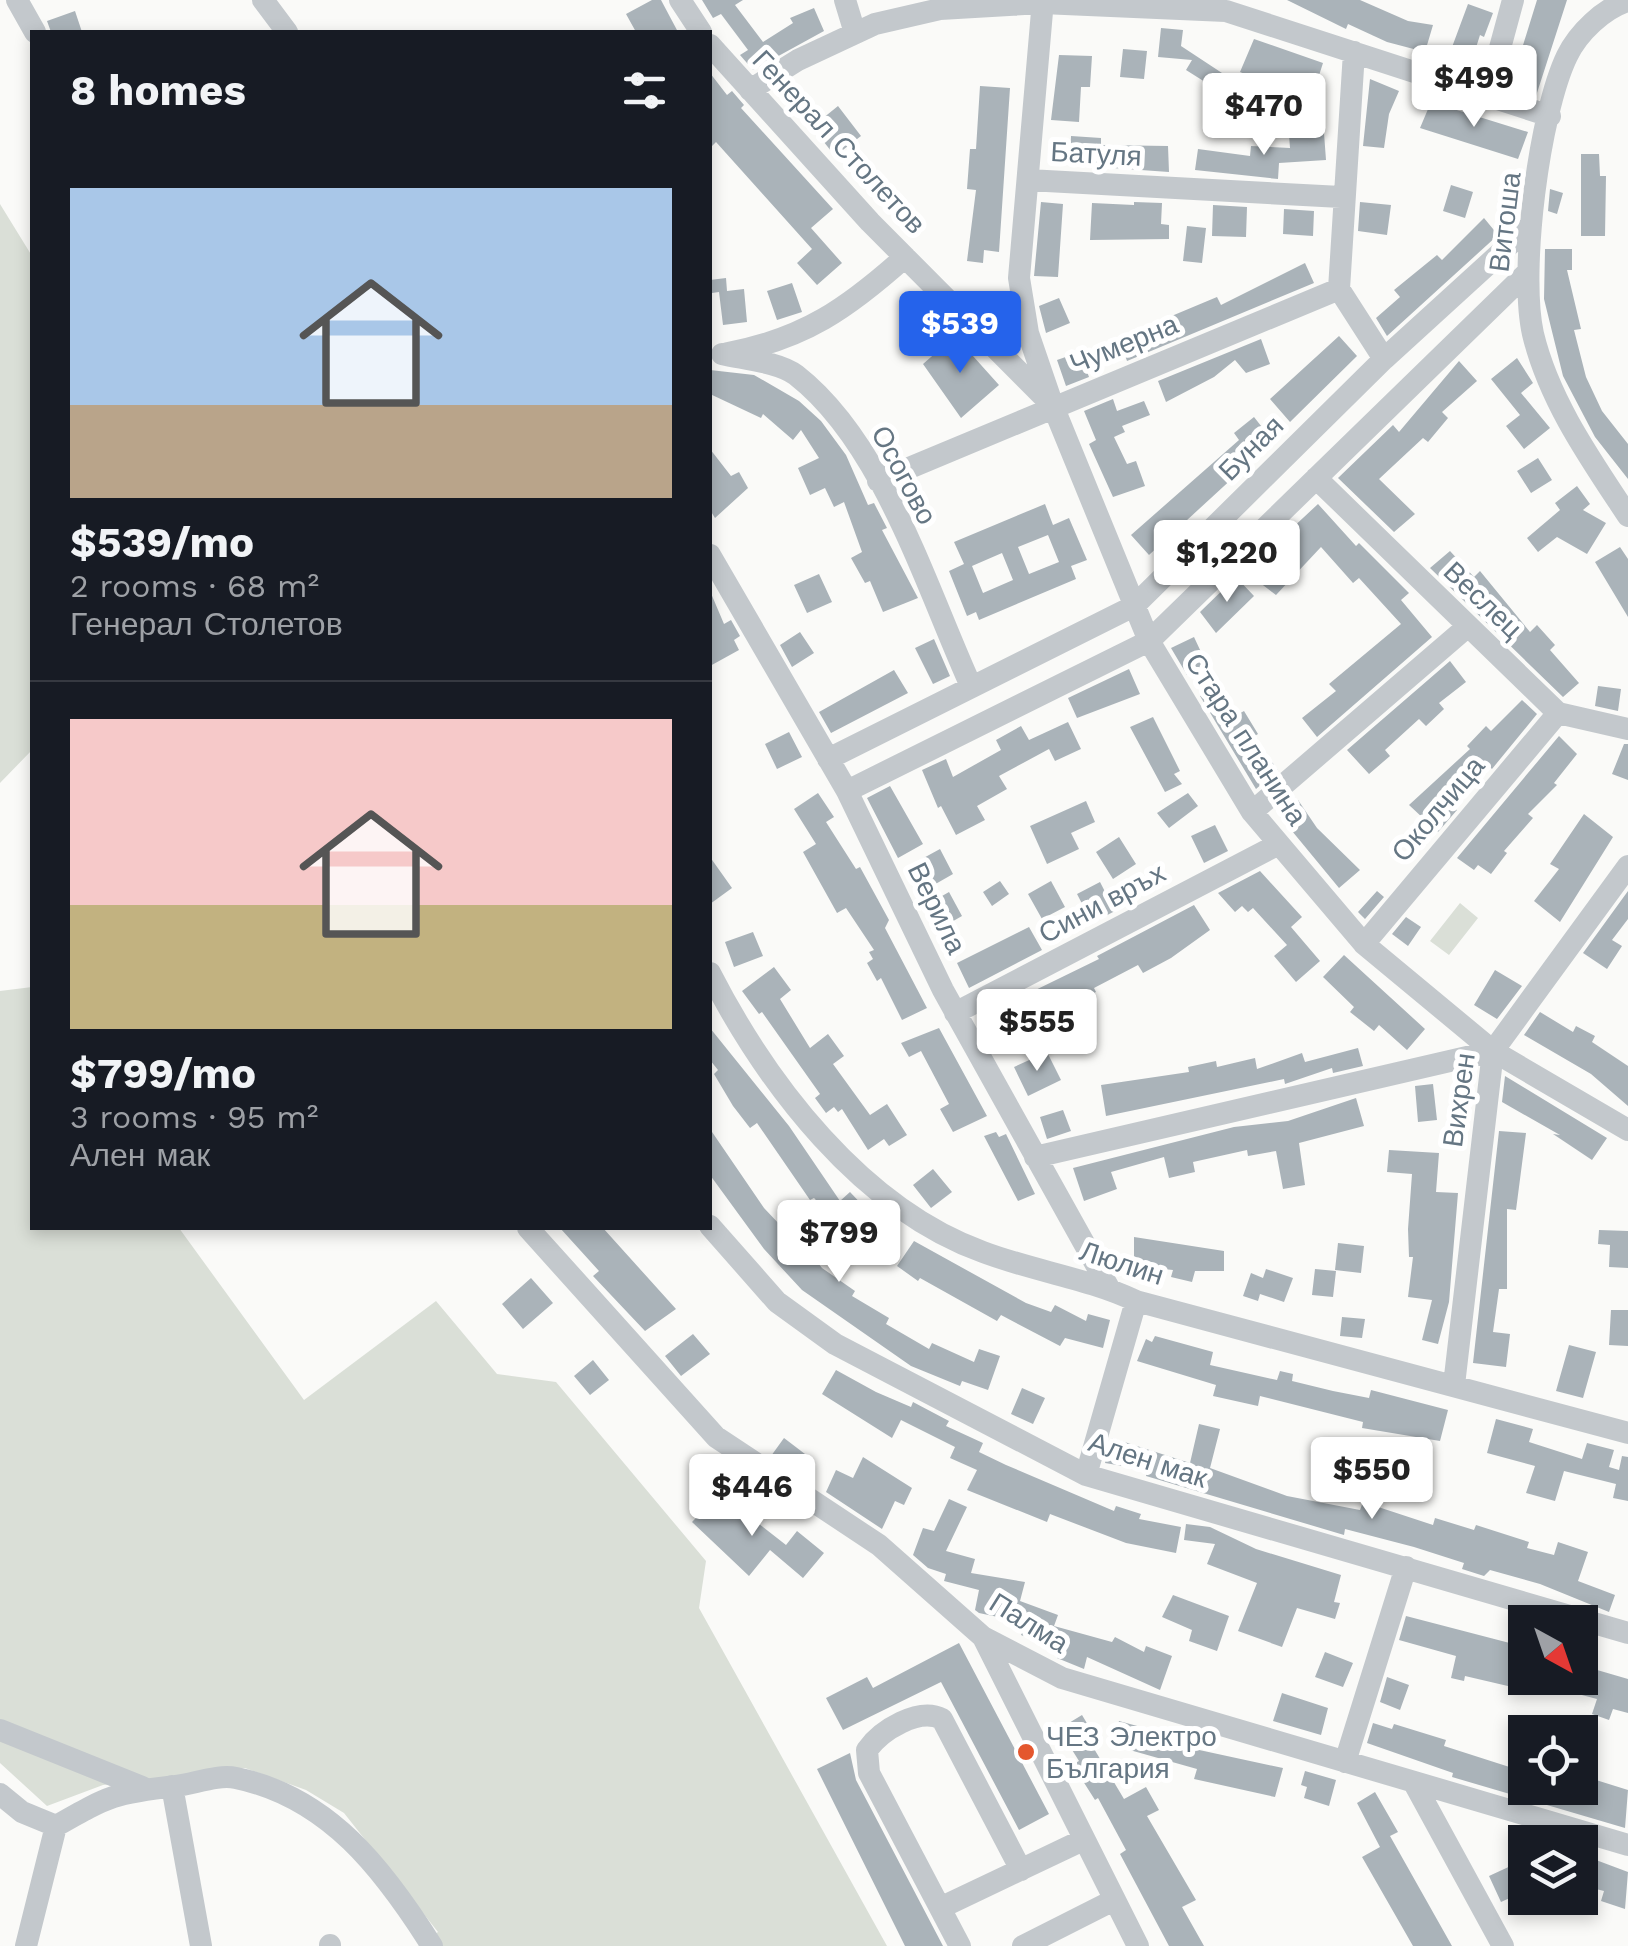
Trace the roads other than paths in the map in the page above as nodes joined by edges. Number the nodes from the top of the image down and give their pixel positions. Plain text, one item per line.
1 (17, 0) edge
2 (263, 0) edge
3 (680, 0) edge
4 (845, 0) edge
5 (1513, 0) edge
6 (1628, 1) edge
7 (1043, 2) edge
8 (1226, 6) edge
9 (34, 30) edge
10 (286, 30) edge
11 (701, 30) edge
12 (854, 33) junction
13 (712, 46) edge
14 (1354, 52) junction
15 (750, 90) junction
16 (1487, 96) junction
17 (1550, 116) junction
18 (1028, 180) junction
19 (1341, 198) junction
20 (1531, 225) junction
21 (905, 257) junction
22 (1526, 274) junction
23 (1338, 288) junction
24 (716, 354) edge
25 (1384, 358) junction
26 (1053, 406) junction
27 (1316, 478) junction
28 (878, 480) junction
29 (1628, 516) edge
30 (712, 558) edge
31 (1134, 606) junction
32 (1467, 627) junction
33 (1149, 641) junction
34 (970, 686) junction
35 (1558, 713) junction
36 (1628, 730) edge
37 (828, 759) junction
38 (847, 790) junction
39 (1252, 812) junction
40 (1277, 845) junction
41 (1628, 866) edge
42 (1364, 944) junction
43 (712, 981) edge
44 (720, 1011) edge
45 (955, 1014) junction
46 (1493, 1050) junction
47 (1628, 1130) edge
48 (1035, 1157) junction
49 (712, 1228) edge
50 (530, 1230) edge
51 (1108, 1288) junction
52 (1136, 1301) junction
53 (1454, 1385) junction
54 (1628, 1433) edge
55 (1086, 1475) junction
56 (1406, 1566) junction
57 (1628, 1633) edge
58 (983, 1637) junction
59 (0, 1730) edge
60 (1344, 1762) junction
61 (1414, 1783) junction
62 (172, 1786) junction
63 (142, 1787) junction
64 (0, 1794) edge
65 (56, 1826) junction
66 (1084, 1840) junction
67 (1628, 1845) edge
68 (1021, 1870) junction
69 (1114, 1900) junction
70 (940, 1908) junction
71 (26, 1946) edge
72 (201, 1946) edge
73 (432, 1946) edge
74 (960, 1946) edge
75 (1023, 1946) edge
76 (1138, 1946) edge
77 (1503, 1946) edge

1 - 9 street
2 - 10 street
3 - 11 street
4 - 12 street
5 - 16 street
6 - 17 street, Витоша
7 - 8 street
7 - 12 street
7 - 18 street, Стара планина
8 - 14 street
12 - 15 street
13 - 15 street, Генерал Столетов
14 - 16 street
14 - 19 street
15 - 21 street, Генерал Столетов
16 - 17 street
17 - 20 street, Витоша
18 - 19 street, Батуля
18 - 26 street, Стара планина
19 - 23 street
20 - 22 street, Витоша
20 - 25 street, Буная
21 - 24 street
21 - 26 street, Генерал Столетов
22 - 27 street
22 - 29 street, Витоша
23 - 25 street
23 - 26 street, Чумерна
24 - 28 street, Осогово
25 - 31 street, Буная
26 - 28 street, Чумерна
26 - 31 street, Стара планина
27 - 32 street, Веслец
27 - 33 street
28 - 34 street, Осогово
30 - 37 street, Верила
31 - 33 street, Стара планина
31 - 34 street, Буная
32 - 35 street, Веслец
32 - 39 street
33 - 38 street
33 - 39 street, Стара планина
34 - 37 street, Буная
35 - 36 street, Веслец
35 - 42 street, Околчица
37 - 38 street, Верила
38 - 45 street, Верила
39 - 40 street, Стара планина
40 - 42 street, Стара планина
40 - 45 street, Сини връх
41 - 46 street, Вихрен
42 - 46 street, Стара планина
43 - 44 street, Люлин
44 - 51 street, Люлин
45 - 48 street, Верила
46 - 47 street, Стара планина
46 - 48 street
46 - 53 street, Вихрен
48 - 51 street, Верила
49 - 55 street, Ален мак
50 - 58 street, Палма
51 - 52 street, Люлин
52 - 53 street, Люлин
52 - 55 street
53 - 54 street, Люлин
55 - 56 street, Ален мак
56 - 57 street, Ален мак
56 - 60 street
58 - 60 street, Палма
58 - 66 street
59 - 63 street
60 - 61 street, Палма
61 - 67 street, Палма
61 - 77 street
62 - 63 street
62 - 72 street
62 - 73 street
63 - 65 street
64 - 65 street
65 - 71 street
66 - 68 street
66 - 69 street
68 - 70 street
68 - 70 street
69 - 75 street
69 - 76 street
70 - 74 street

